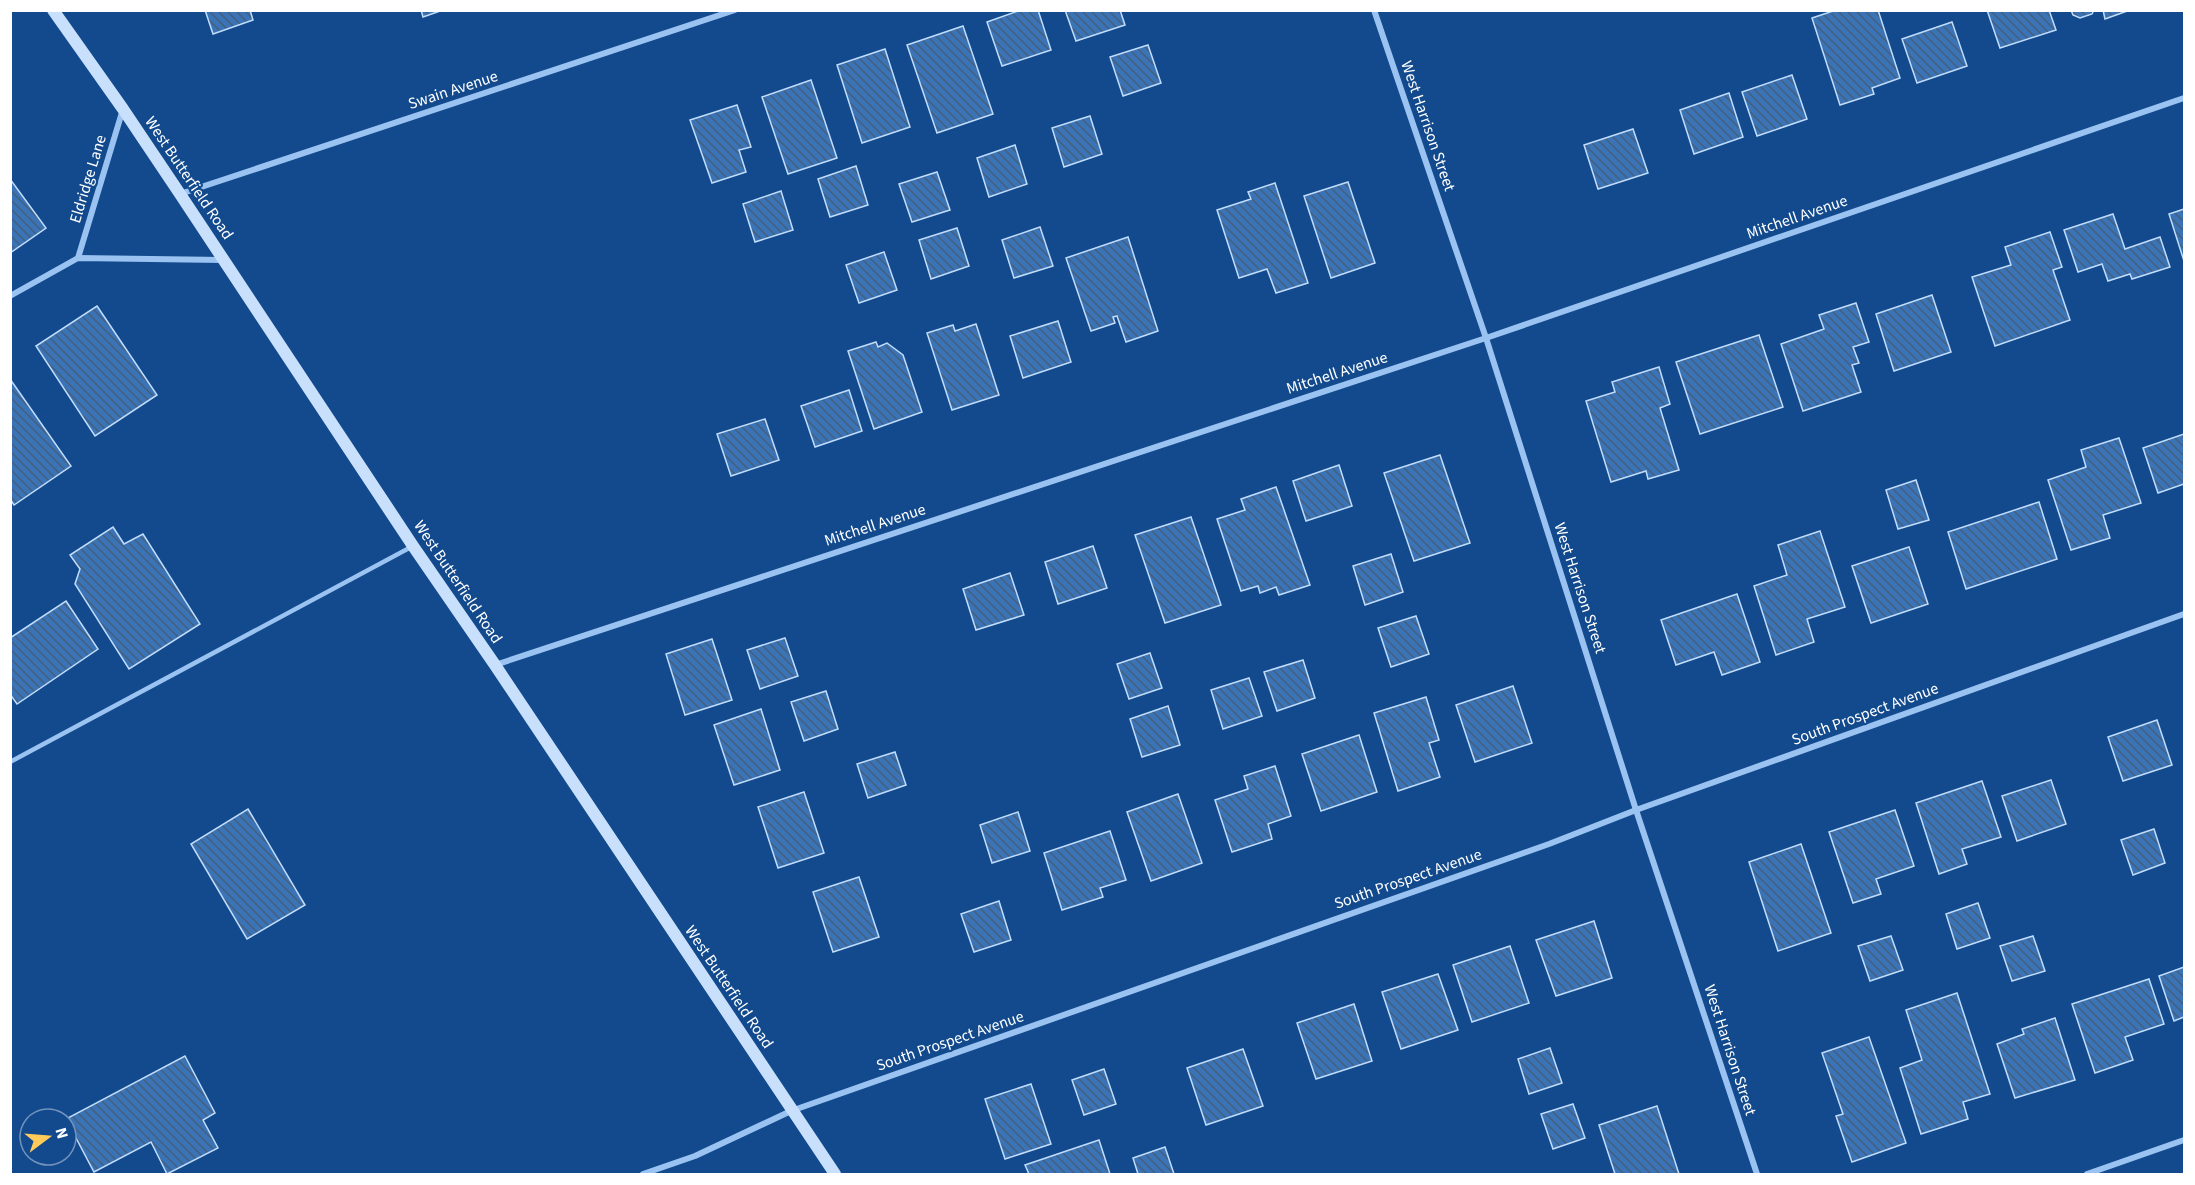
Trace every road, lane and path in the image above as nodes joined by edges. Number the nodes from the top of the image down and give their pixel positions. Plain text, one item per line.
1 (53, 10) edge
2 (735, 10) edge
3 (1374, 10) edge
4 (2184, 98) edge
5 (123, 109) junction
6 (180, 194) junction
7 (78, 258) junction
8 (224, 260) junction
9 (10, 297) edge
10 (1486, 338) junction
11 (412, 546) junction
12 (2184, 614) edge
13 (495, 665) junction
14 (10, 762) edge
15 (1636, 810) junction
16 (791, 1111) junction
17 (2184, 1140) edge
18 (643, 1174) edge
19 (834, 1174) edge
20 (1757, 1174) edge
21 (2088, 1174) edge

1 - 5 main road, West Butterfield Road
2 - 6 street, Swain Avenue
3 - 10 street, West Harrison Street
4 - 10 street, Mitchell Avenue
5 - 6 main road, West Butterfield Road
5 - 7 street, Eldridge Lane
6 - 8 main road, West Butterfield Road
7 - 8 street
7 - 9 street
8 - 11 main road, West Butterfield Road
10 - 13 street, Mitchell Avenue
10 - 15 street, West Harrison Street
11 - 13 main road, West Butterfield Road
11 - 14 lane
12 - 15 street, South Prospect Avenue
13 - 16 main road, West Butterfield Road
15 - 16 street, South Prospect Avenue
15 - 20 street, West Harrison Street
16 - 18 street, South Prospect Avenue
16 - 19 main road, West Butterfield Road
17 - 21 street

